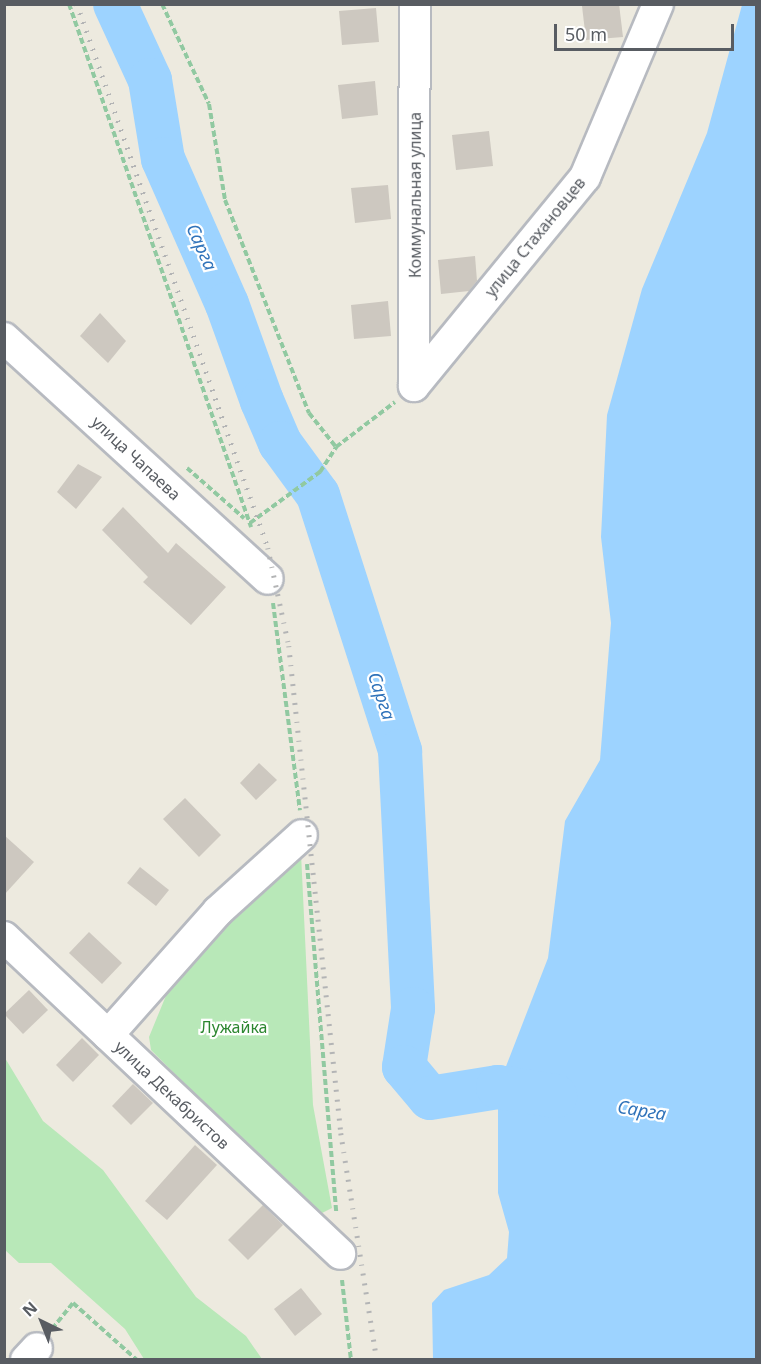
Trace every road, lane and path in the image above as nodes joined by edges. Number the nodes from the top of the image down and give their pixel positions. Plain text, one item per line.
1 (69, 4) edge
2 (162, 4) edge
3 (415, 4) edge
4 (658, 4) edge
5 (4, 338) edge
6 (414, 386) junction
7 (336, 447) junction
8 (288, 494) dead end
9 (253, 534) dead end
10 (268, 579) joint
11 (302, 835) junction
12 (4, 937) edge
13 (108, 1035) junction
14 (340, 1254) junction
15 (31, 1354) edge
16 (137, 1359) edge
17 (351, 1359) edge

1 - 9 path
2 - 7 path
3 - 6 street, Коммунальная улица
4 - 6 street, улица Стахановцев
5 - 10 street, улица Чапаева
6 - 7 path
7 - 8 path
10 - 11 path
11 - 13 street
11 - 14 path
12 - 13 street, улица Декабристов
13 - 14 street, улица Декабристов
14 - 17 path
15 - 16 path

